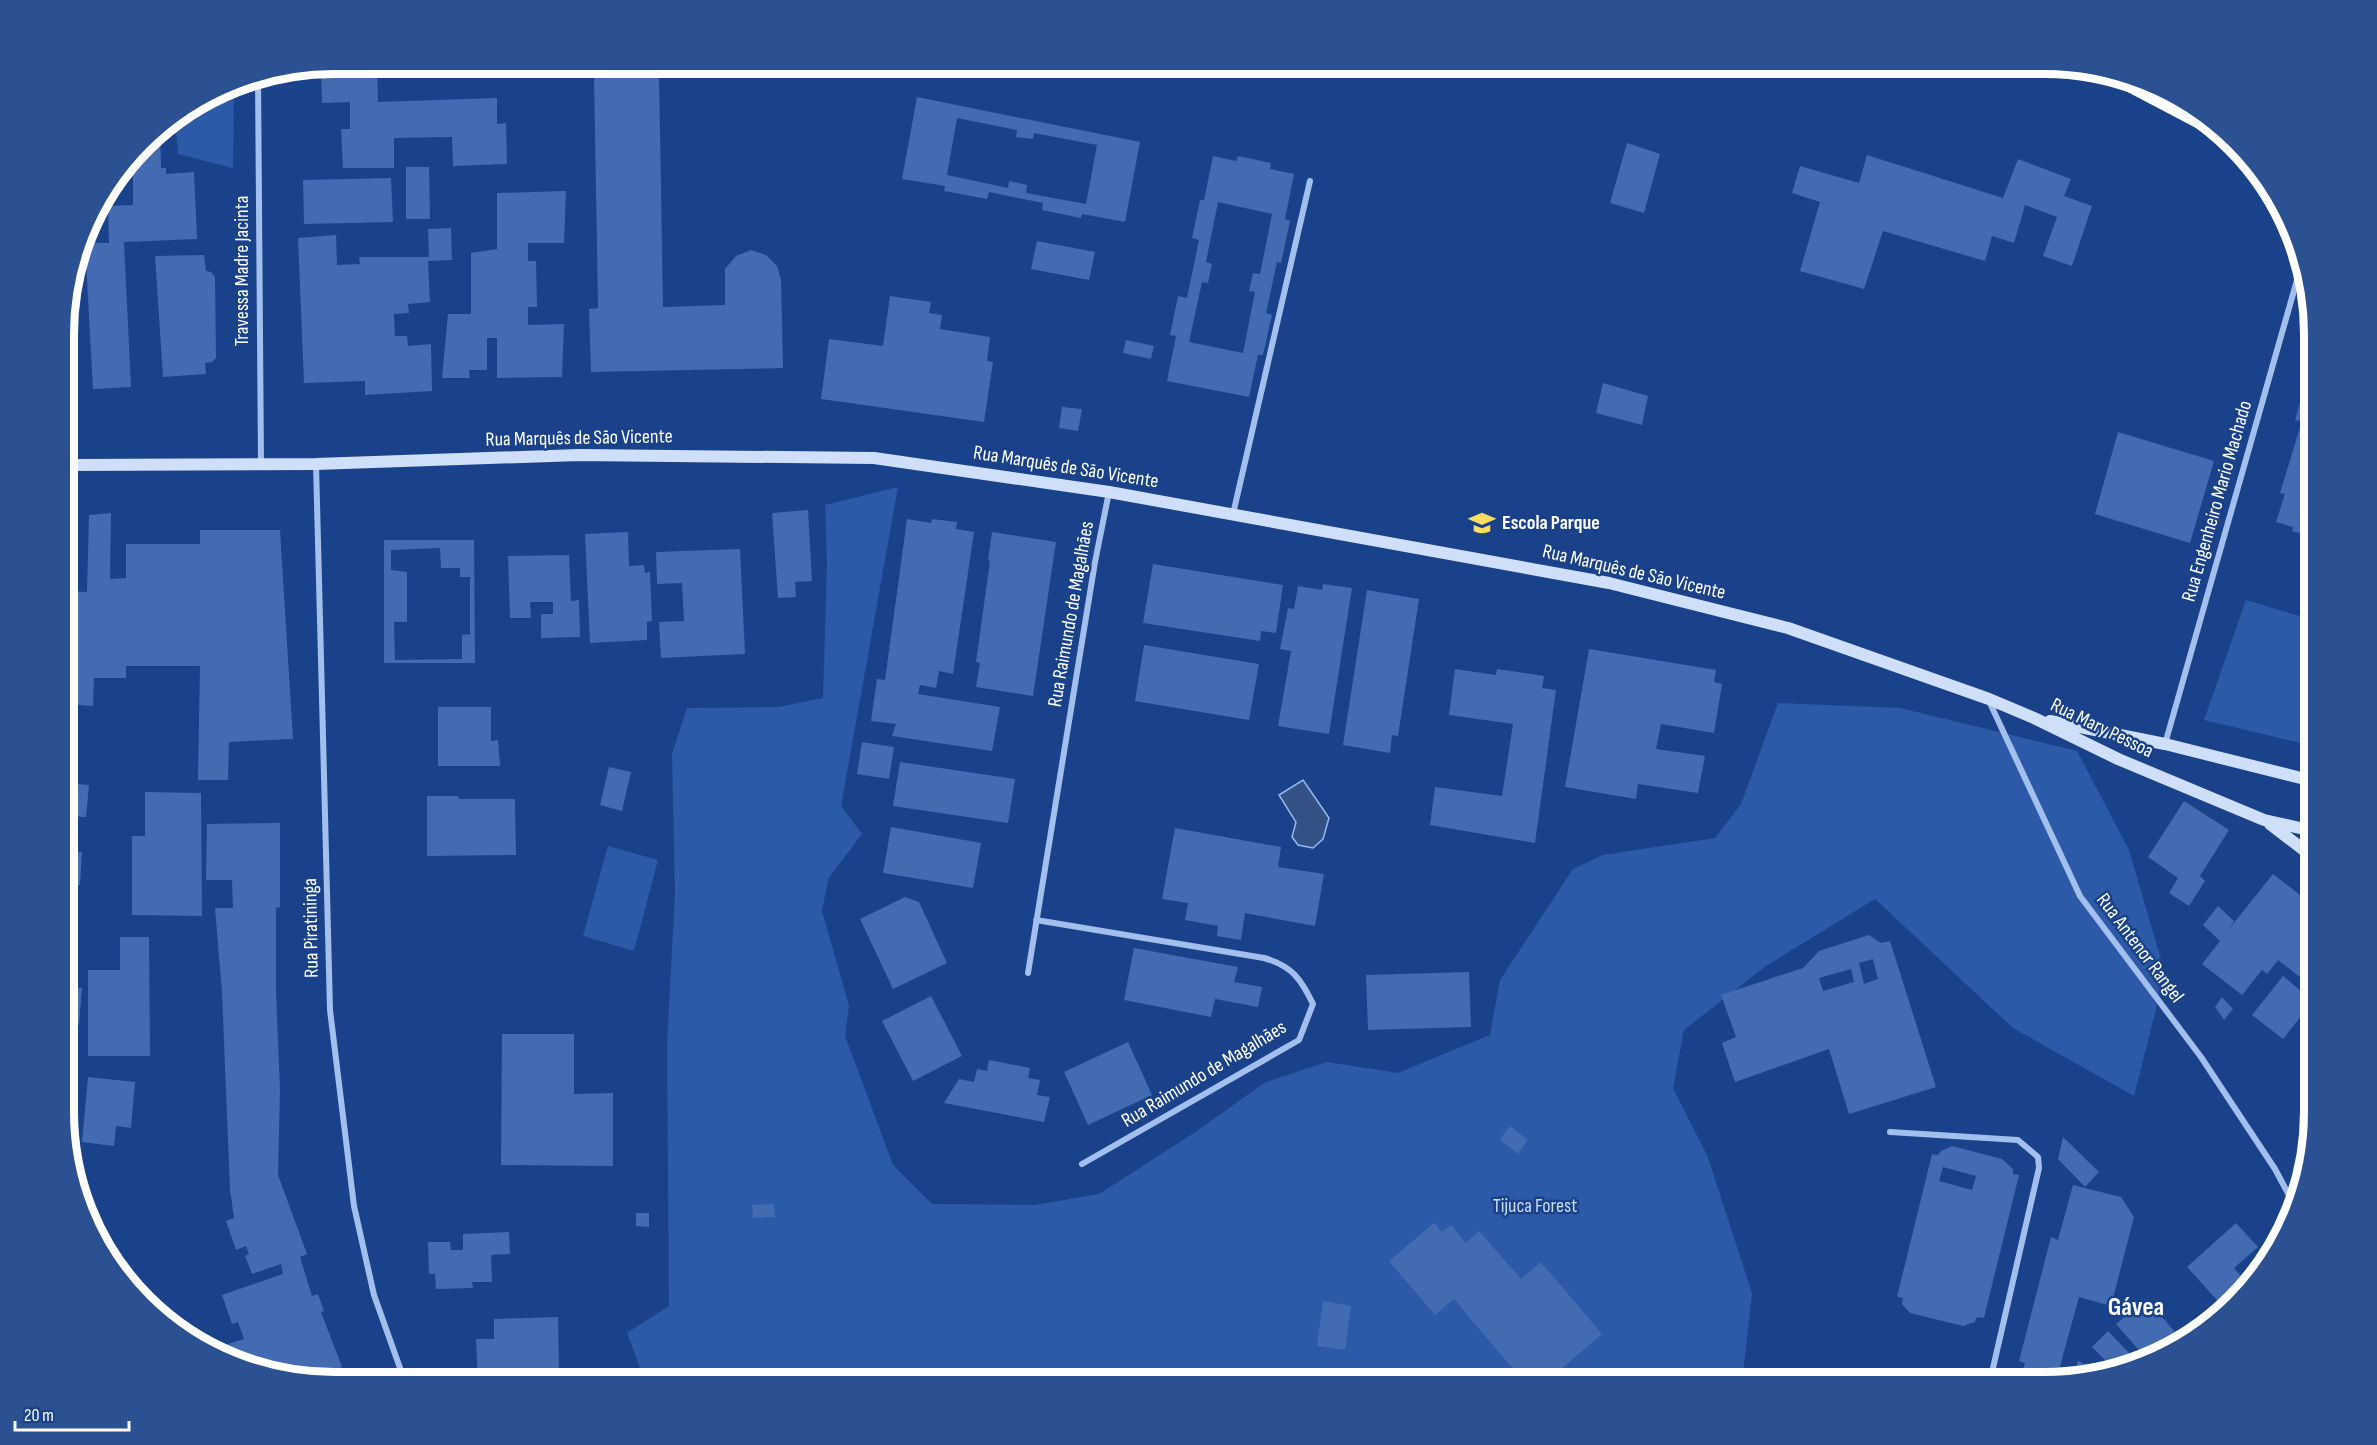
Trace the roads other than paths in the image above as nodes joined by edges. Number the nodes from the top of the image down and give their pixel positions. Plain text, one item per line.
1 (258, 84) edge
2 (1310, 181) dead end
3 (2298, 277) edge
4 (261, 463) junction
5 (316, 464) junction
6 (74, 465) edge
7 (1109, 492) junction
8 (1233, 514) junction
9 (1989, 699) junction
10 (2034, 718) junction
11 (2165, 744) junction
12 (2304, 780) edge
13 (2264, 820) junction
14 (2304, 829) edge
15 (2304, 850) edge
16 (1035, 920) junction
17 (1028, 973) dead end
18 (1890, 1132) dead end
19 (1082, 1164) dead end
20 (2290, 1196) edge
21 (401, 1372) edge
22 (1992, 1372) edge

1 - 4 street, Travessa Madre Jacinta
2 - 8 street
3 - 11 street, Rua Engenheiro Mario Machado
4 - 5 street, Rua Marquês de São Vicente
4 - 6 street, Rua Marquês de São Vicente
5 - 7 street, Rua Marquês de São Vicente
5 - 21 street, Rua Piratininga
7 - 8 street, Rua Marquês de São Vicente
7 - 16 street, Rua Raimundo de Magalhães
8 - 9 street, Rua Marquês de São Vicente
9 - 10 street, Rua Marquês de São Vicente
9 - 20 street, Rua Antenor Rangel
10 - 11 street, Rua Mary Pessoa
10 - 13 street, Rua Mary Pessoa
11 - 12 street, Rua Mary Pessoa
13 - 14 street, Rua Mary Pessoa
13 - 15 street
16 - 17 street, Rua Raimundo de Magalhães
16 - 19 street, Rua Raimundo de Magalhães
18 - 22 street

